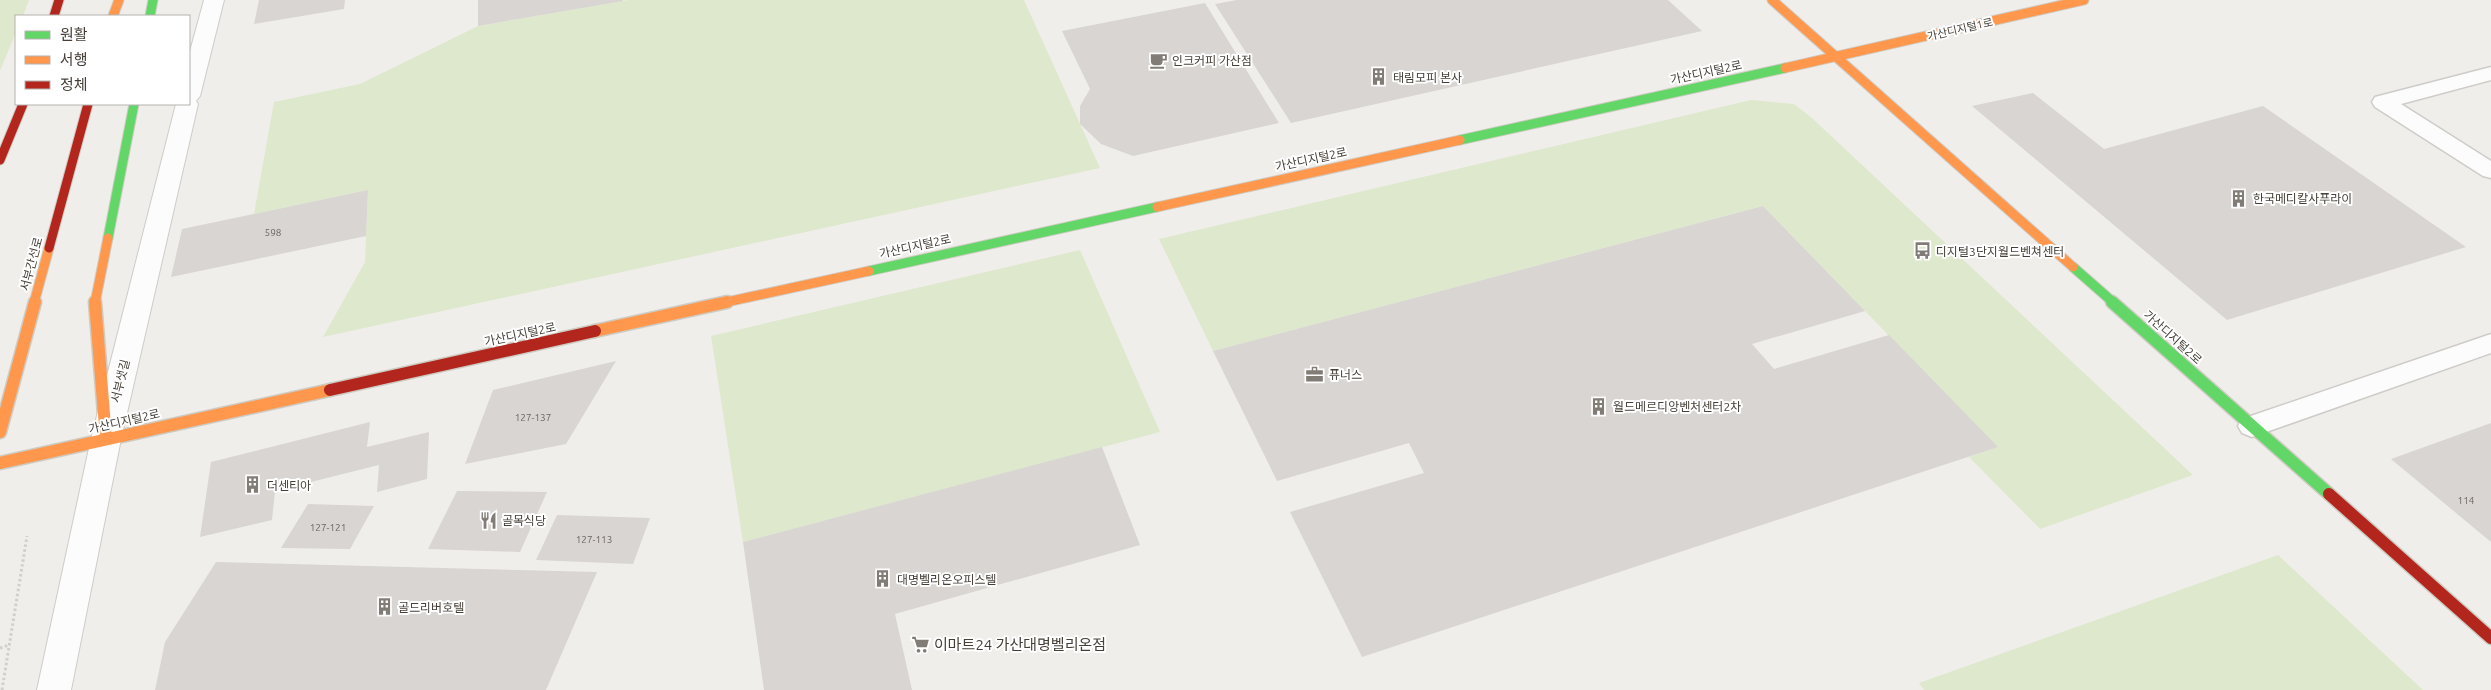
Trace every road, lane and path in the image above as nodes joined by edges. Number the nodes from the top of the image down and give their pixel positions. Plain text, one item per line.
1 (59, 0) edge
2 (119, 0) edge
3 (153, 0) edge
4 (214, 0) edge
5 (1772, 0) edge
6 (2084, 0) edge
7 (54, 15) edge
8 (113, 15) edge
9 (150, 15) edge
10 (1836, 57) junction
11 (2491, 73) edge
12 (190, 93) edge
13 (23, 105) edge
14 (88, 105) edge
15 (134, 105) edge
16 (187, 105) edge
17 (0, 160) edge
18 (2491, 171) edge
19 (2491, 343) edge
20 (2252, 426) junction
21 (0, 432) edge
22 (106, 439) junction
23 (0, 463) edge
24 (27, 536) dead end
25 (2491, 638) edge
26 (9, 645) junction
27 (0, 648) edge
28 (2, 690) edge
29 (54, 690) edge

1 - 7 street
2 - 8 street
3 - 9 street
4 - 12 street, 서부샛길
5 - 10 street, 가산디지털2로
6 - 10 street, 가산디지털1로
10 - 20 street, 가산디지털2로
10 - 22 street, 가산디지털2로
11 - 18 lane
13 - 17 street
14 - 21 street, 서부간선로
15 - 22 street
16 - 22 street, 서부샛길
19 - 20 lane
20 - 25 street, 가산디지털2로
22 - 23 street, 가산디지털2로
22 - 29 street, 서부샛길
24 - 26 path
26 - 27 path
26 - 28 path

